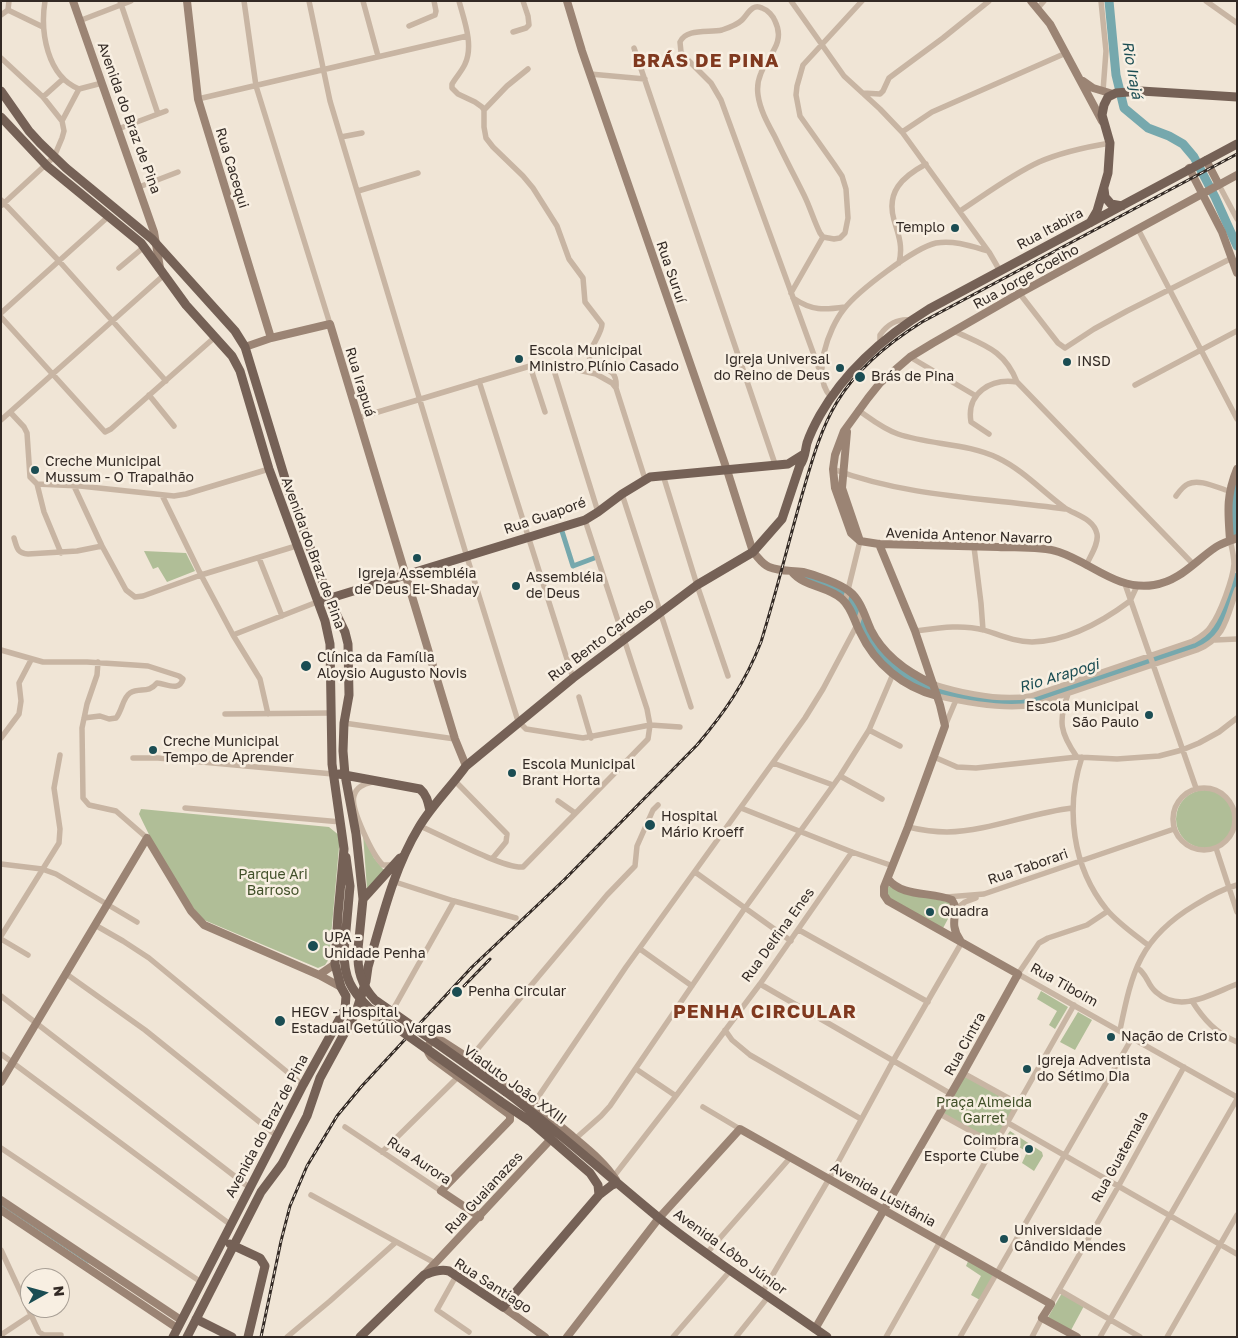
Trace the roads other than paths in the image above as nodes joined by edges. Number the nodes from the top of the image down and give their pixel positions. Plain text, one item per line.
1 (9, 1) edge
2 (45, 1) edge
3 (73, 1) edge
4 (131, 1) edge
5 (187, 1) edge
6 (244, 1) edge
7 (309, 1) edge
8 (363, 1) edge
9 (434, 1) edge
10 (523, 1) edge
11 (567, 1) edge
12 (791, 1) edge
13 (862, 1) edge
14 (989, 1) edge
15 (1031, 1) edge
16 (1100, 1) edge
17 (1206, 1) edge
18 (461, 2) edge
19 (121, 4) edge
20 (1041, 4) edge
21 (8, 10) junction
22 (1, 15) edge
23 (79, 21) junction
24 (1237, 23) edge
25 (409, 26) dead end
26 (43, 27) junction
27 (512, 32) dead end
28 (467, 36) junction
29 (822, 45) junction
30 (634, 48) dead end
31 (1066, 53) junction
32 (378, 56) junction
33 (1, 58) edge
34 (528, 69) dead end
35 (323, 70) junction
36 (590, 74) junction
37 (1078, 75) junction
38 (645, 78) junction
39 (63, 79) junction
40 (102, 83) junction
41 (256, 86) junction
42 (79, 88) junction
43 (1, 91) edge
44 (1103, 92) junction
45 (863, 93) junction
46 (1118, 93) junction
47 (1237, 97) edge
48 (43, 98) junction
49 (198, 99) junction
50 (484, 110) junction
51 (166, 111) dead end
52 (158, 114) junction
53 (1, 117) edge
54 (62, 121) junction
55 (1103, 122) junction
56 (118, 129) junction
57 (902, 132) junction
58 (362, 133) dead end
59 (341, 137) junction
60 (1110, 143) junction
61 (1237, 144) edge
62 (54, 157) junction
63 (1204, 161) junction
64 (926, 164) junction
65 (47, 166) junction
66 (1191, 168) junction
67 (178, 172) dead end
68 (418, 173) dead end
69 (1237, 175) edge
70 (1218, 186) junction
71 (139, 187) junction
72 (1104, 189) junction
73 (358, 191) junction
74 (1205, 193) junction
75 (2, 203) edge
76 (1122, 206) junction
77 (960, 211) junction
78 (109, 216) junction
79 (1237, 219) edge
80 (1088, 225) junction
81 (1138, 229) junction
82 (823, 237) junction
83 (157, 245) junction
84 (144, 246) junction
85 (990, 252) junction
86 (1232, 258) junction
87 (59, 261) junction
88 (899, 263) junction
89 (119, 268) dead end
90 (162, 271) junction
91 (1000, 271) junction
92 (1237, 273) edge
93 (1169, 290) junction
94 (1020, 294) junction
95 (792, 296) junction
96 (846, 307) junction
97 (1, 313) edge
98 (1, 318) edge
99 (112, 320) junction
100 (330, 324) junction
101 (1237, 331) edge
102 (954, 332) junction
103 (215, 337) junction
104 (271, 338) junction
105 (245, 347) junction
106 (1200, 350) junction
107 (910, 358) junction
108 (552, 364) junction
109 (530, 366) junction
110 (53, 374) junction
111 (822, 377) junction
112 (166, 381) junction
113 (479, 382) junction
114 (1017, 382) junction
115 (1134, 386) dead end
116 (616, 388) junction
117 (149, 396) junction
118 (976, 396) junction
119 (831, 397) junction
120 (420, 400) junction
121 (858, 410) junction
122 (10, 412) junction
123 (545, 412) dead end
124 (358, 418) junction
125 (1237, 419) edge
126 (1, 420) edge
127 (174, 426) dead end
128 (848, 426) junction
129 (988, 434) dead end
130 (804, 454) junction
131 (776, 464) junction
132 (788, 464) junction
133 (269, 469) junction
134 (833, 469) junction
135 (1237, 469) edge
136 (727, 470) junction
137 (798, 472) junction
138 (842, 472) junction
139 (663, 475) junction
140 (646, 478) junction
141 (37, 484) junction
142 (74, 486) junction
143 (1229, 491) junction
144 (622, 494) junction
145 (162, 495) junction
146 (1176, 496) dead end
147 (1067, 509) junction
148 (598, 512) junction
149 (584, 520) junction
150 (529, 537) junction
151 (14, 538) dead end
152 (1234, 539) edge
153 (860, 541) junction
154 (880, 544) junction
155 (102, 546) junction
156 (296, 546) junction
157 (974, 547) junction
158 (753, 552) junction
159 (61, 553) junction
160 (467, 557) junction
161 (260, 558) junction
162 (1194, 565) junction
163 (1086, 566) junction
164 (792, 572) junction
165 (201, 575) junction
166 (405, 576) junction
167 (1125, 584) junction
168 (697, 585) junction
169 (1137, 586) junction
170 (1237, 589) edge
171 (847, 596) junction
172 (329, 598) junction
173 (1130, 601) junction
174 (317, 602) junction
175 (660, 613) junction
176 (282, 616) junction
177 (860, 618) junction
178 (914, 630) junction
179 (983, 630) junction
180 (233, 635) junction
181 (1237, 639) edge
182 (1215, 640) junction
183 (624, 641) junction
184 (1, 650) edge
185 (31, 660) junction
186 (1152, 660) junction
187 (98, 662) junction
188 (893, 674) junction
189 (728, 676) dead end
190 (573, 678) junction
191 (935, 690) junction
192 (1068, 694) junction
193 (579, 697) dead end
194 (956, 700) junction
195 (691, 707) dead end
196 (330, 713) junction
197 (225, 714) dead end
198 (268, 714) junction
199 (84, 718) junction
200 (1237, 718) edge
201 (518, 721) junction
202 (344, 723) junction
203 (650, 725) junction
204 (945, 726) junction
205 (680, 727) dead end
206 (869, 730) junction
207 (1, 738) edge
208 (591, 738) junction
209 (455, 739) junction
210 (900, 746) dead end
211 (1182, 750) junction
212 (60, 755) dead end
213 (934, 757) junction
214 (1079, 757) junction
215 (133, 758) dead end
216 (773, 764) junction
217 (466, 766) junction
218 (333, 774) junction
219 (345, 774) junction
220 (840, 776) junction
221 (379, 780) junction
222 (456, 782) junction
223 (833, 785) junction
224 (1196, 788) junction
225 (882, 799) dead end
226 (558, 801) dead end
227 (658, 806) dead end
228 (1236, 807) edge
229 (185, 808) dead end
230 (741, 808) junction
231 (1072, 808) junction
232 (430, 811) junction
233 (575, 813) junction
234 (341, 822) junction
235 (420, 826) junction
236 (908, 827) junction
237 (1174, 829) junction
238 (799, 831) junction
239 (147, 838) junction
240 (1216, 848) junction
241 (344, 849) junction
242 (406, 851) junction
243 (852, 852) junction
244 (492, 859) junction
245 (1082, 862) junction
246 (1, 864) edge
247 (393, 865) junction
248 (893, 866) junction
249 (42, 869) junction
250 (695, 872) junction
251 (888, 879) junction
252 (392, 881) junction
253 (1237, 885) edge
254 (1229, 887) junction
255 (984, 894) junction
256 (944, 897) junction
257 (363, 899) junction
258 (454, 901) junction
259 (108, 905) junction
260 (745, 908) junction
261 (956, 909) junction
262 (1108, 911) junction
263 (1237, 912) edge
264 (516, 918) dead end
265 (953, 920) junction
266 (137, 922) dead end
267 (95, 925) junction
268 (935, 928) junction
269 (798, 930) junction
270 (1, 938) edge
271 (791, 941) junction
272 (962, 942) junction
273 (1148, 945) junction
274 (640, 948) junction
275 (28, 954) dead end
276 (1143, 955) junction
277 (336, 966) junction
278 (368, 967) junction
279 (1137, 968) junction
280 (65, 974) junction
281 (1018, 974) junction
282 (1144, 974) junction
283 (319, 975) junction
284 (1134, 976) junction
285 (1147, 980) junction
286 (358, 982) junction
287 (760, 984) junction
288 (1237, 984) edge
289 (692, 986) junction
290 (341, 987) junction
291 (1, 996) edge
292 (928, 1002) junction
293 (1192, 1002) junction
294 (1074, 1006) junction
295 (356, 1012) junction
296 (37, 1023) junction
297 (725, 1030) junction
298 (1120, 1030) junction
299 (1132, 1038) junction
300 (1237, 1042) edge
301 (1, 1054) edge
302 (470, 1058) junction
303 (893, 1061) junction
304 (13, 1062) junction
305 (1184, 1067) junction
306 (636, 1069) junction
307 (964, 1074) junction
308 (458, 1077) junction
309 (1, 1082) edge
310 (303, 1085) junction
311 (951, 1094) junction
312 (676, 1096) junction
313 (1237, 1098) edge
314 (534, 1103) junction
315 (1019, 1104) junction
316 (703, 1107) dead end
317 (940, 1114) junction
318 (861, 1120) junction
319 (1008, 1124) junction
320 (345, 1127) dead end
321 (740, 1129) junction
322 (277, 1136) junction
323 (575, 1138) junction
324 (551, 1139) junction
325 (996, 1145) junction
326 (1, 1148) edge
327 (382, 1152) junction
328 (1064, 1156) junction
329 (790, 1158) junction
330 (602, 1170) joint
331 (829, 1179) junction
332 (617, 1181) junction
333 (1118, 1187) junction
334 (250, 1188) junction
335 (441, 1190) junction
336 (600, 1195) junction
337 (311, 1196) dead end
338 (1, 1200) edge
339 (884, 1209) junction
340 (1, 1210) edge
341 (1237, 1215) edge
342 (1170, 1216) junction
343 (480, 1217) junction
344 (659, 1218) junction
345 (231, 1225) junction
346 (223, 1240) junction
347 (395, 1242) junction
348 (941, 1242) junction
349 (60, 1244) junction
350 (1220, 1245) junction
351 (234, 1246) junction
352 (1, 1250) edge
353 (706, 1254) junction
354 (1237, 1254) edge
355 (434, 1263) junction
356 (730, 1271) junction
357 (996, 1274) junction
358 (424, 1275) junction
359 (456, 1276) junction
360 (201, 1282) junction
361 (1059, 1290) junction
362 (20, 1291) edge
363 (765, 1295) junction
364 (1051, 1304) junction
365 (503, 1307) junction
366 (164, 1309) junction
367 (159, 1316) junction
368 (26, 1318) edge
369 (33, 1318) edge
370 (196, 1318) junction
371 (1042, 1318) junction
372 (1110, 1320) junction
373 (177, 1328) edge
374 (468, 1332) dead end
375 (821, 1334) edge
376 (1, 1335) edge
377 (61, 1335) dead end
378 (187, 1337) edge
379 (232, 1337) edge
380 (248, 1337) edge
381 (287, 1337) edge
382 (360, 1337) edge
383 (545, 1337) edge
384 (567, 1337) edge
385 (673, 1337) edge
386 (736, 1337) edge
387 (886, 1337) edge
388 (960, 1337) edge
389 (1032, 1337) edge
390 (1078, 1337) edge
391 (1100, 1337) edge
392 (1140, 1337) edge
393 (1167, 1337) edge

1 - 21 street
2 - 26 street
3 - 23 street, Avenida do Braz de Pina
4 - 19 street
5 - 49 street, Rua Cacequi
6 - 41 street, Rua Irapuá
7 - 35 street
8 - 32 street
9 - 25 street
10 - 27 street
11 - 36 street, Rua Suruí
12 - 29 street
13 - 29 street
14 - 45 street
15 - 20 street
16 - 44 street
17 - 24 street
18 - 28 street
19 - 23 street
19 - 52 street
20 - 31 street
21 - 22 street
21 - 26 street
23 - 40 street, Avenida do Braz de Pina
26 - 39 street
28 - 32 street
28 - 50 street
29 - 45 street
29 - 82 street
30 - 38 street
31 - 37 street
31 - 57 street
32 - 35 street
33 - 48 street
34 - 50 street
35 - 41 street
35 - 59 street
36 - 38 street
36 - 136 street, Rua Suruí
37 - 44 street
37 - 55 street
38 - 131 street
39 - 42 street
39 - 48 street
40 - 42 street
40 - 56 street, Avenida do Braz de Pina
41 - 49 street
41 - 100 street, Rua Irapuá
42 - 54 street
43 - 62 main road
44 - 46 street
45 - 57 street
46 - 47 main road
46 - 55 main road
48 - 54 street
49 - 104 street, Rua Cacequi
50 - 116 street
51 - 52 street
52 - 56 street
53 - 65 main road
54 - 62 street
55 - 60 main road
56 - 71 street, Avenida do Braz de Pina
57 - 64 street
58 - 59 street
59 - 73 street
60 - 72 main road
60 - 77 street
61 - 63 main road, Rua Itabira
62 - 65 street
62 - 83 main road
63 - 66 main road, Rua Itabira
63 - 70 street
64 - 77 street
64 - 88 street
65 - 75 street
65 - 78 main road
66 - 74 street
66 - 76 main road, Rua Itabira
67 - 71 street
68 - 73 street
69 - 70 street, Rua Jorge Coelho
70 - 74 street, Rua Jorge Coelho
70 - 79 street
71 - 83 street, Avenida do Braz de Pina
72 - 76 main road
72 - 80 main road
73 - 120 street
74 - 81 street, Rua Jorge Coelho
74 - 86 street
75 - 87 street
76 - 80 main road, Rua Itabira
77 - 85 street
78 - 84 main road
78 - 87 street
80 - 91 main road, Rua Itabira
81 - 93 street
81 - 94 street, Rua Jorge Coelho
82 - 95 street
82 - 95 street
83 - 90 street, Avenida do Braz de Pina
83 - 105 main road, Avenida do Braz de Pina
84 - 89 street
84 - 90 main road
85 - 88 street
85 - 91 street
86 - 92 street
86 - 93 street
87 - 97 street
87 - 99 street
88 - 96 street
90 - 99 street
90 - 103 main road, Avenida do Braz de Pina
91 - 119 main road, Rua Itabira
93 - 94 street
93 - 106 street
94 - 102 street, Rua Jorge Coelho
95 - 96 street
95 - 111 street
96 - 111 street
98 - 110 street
99 - 110 street
99 - 112 street
100 - 104 street
100 - 124 street, Rua Irapuá
101 - 106 street
102 - 107 street, Rua Jorge Coelho
102 - 114 street
103 - 112 street
103 - 133 main road, Avenida do Braz de Pina
104 - 105 street
105 - 172 main road, Avenida do Braz de Pina
106 - 115 street
106 - 125 street
107 - 118 street
107 - 121 street, Rua Jorge Coelho
108 - 109 street
108 - 116 street
108 - 148 street
109 - 113 street
109 - 123 street
110 - 117 street
110 - 122 street
111 - 119 street
112 - 117 street
113 - 120 street
113 - 150 street
114 - 118 street
114 - 162 street
116 - 140 street
117 - 127 street
118 - 129 street
119 - 130 main road, Rua Itabira
120 - 124 street
120 - 160 street
121 - 128 street, Rua Jorge Coelho
121 - 147 street
122 - 126 street
122 - 141 street
124 - 166 street, Rua Irapuá
128 - 134 street
128 - 138 street
130 - 132 main road
130 - 137 main road, Rua Bento Cardoso
131 - 132 main road, Rua Guaporé
131 - 136 main road, Rua Guaporé
132 - 137 main road
133 - 145 street
133 - 156 main road, Avenida do Braz de Pina
134 - 138 street
134 - 153 street
135 - 143 street
136 - 139 main road, Rua Guaporé
136 - 158 street, Rua Suruí
137 - 158 main road, Rua Bento Cardoso
138 - 147 street
138 - 153 street
139 - 140 main road, Rua Guaporé
139 - 168 street
140 - 144 main road, Rua Guaporé
141 - 142 street
141 - 159 street
142 - 145 street
142 - 155 street
143 - 146 street
143 - 152 street
144 - 148 main road, Rua Guaporé
144 - 175 street
145 - 165 street
147 - 163 street
148 - 149 main road, Rua Guaporé
149 - 150 main road, Rua Guaporé
149 - 183 street
150 - 160 main road, Rua Guaporé
150 - 190 street
151 - 159 street
152 - 162 street, Avenida Antenor Navarro
152 - 186 street
153 - 154 street, Avenida Antenor Navarro
153 - 171 street
154 - 157 street, Avenida Antenor Navarro
154 - 178 street
155 - 159 street
155 - 165 street
156 - 161 street
156 - 174 main road, Avenida do Braz de Pina
157 - 163 street, Avenida Antenor Navarro
157 - 179 street
158 - 164 street
158 - 168 main road, Rua Bento Cardoso
160 - 166 main road, Rua Guaporé
160 - 201 street
161 - 165 street
161 - 176 street
162 - 169 street, Avenida Antenor Navarro
163 - 167 street, Avenida Antenor Navarro
164 - 171 street
164 - 171 street
165 - 180 street
166 - 172 main road, Rua Guaporé
166 - 209 street, Rua Irapuá
167 - 169 street, Avenida Antenor Navarro
167 - 173 street
168 - 175 main road, Rua Bento Cardoso
168 - 189 street
169 - 173 street
170 - 182 street
171 - 177 street
171 - 177 street
172 - 174 main road, Rua Guaporé
172 - 202 main road, Avenida do Braz de Pina
173 - 179 street
173 - 186 street
174 - 176 street
174 - 196 main road, Avenida do Braz de Pina
175 - 183 main road, Rua Bento Cardoso
175 - 195 street
176 - 180 street
177 - 188 street
177 - 191 street
177 - 216 street
178 - 179 street
178 - 191 street
180 - 198 street
181 - 182 street
182 - 186 street
183 - 190 main road, Rua Bento Cardoso
183 - 203 street
184 - 185 street
185 - 187 street
185 - 207 street
186 - 191 street
186 - 192 street
186 - 211 street
187 - 199 street
187 - 199 street
188 - 191 street
188 - 206 street
190 - 201 main road, Rua Bento Cardoso
191 - 194 street
191 - 204 street
192 - 194 street
192 - 214 street
193 - 208 street
194 - 204 street
196 - 198 street
196 - 218 main road, Avenida do Braz de Pina
197 - 198 street
199 - 239 street
200 - 211 street
201 - 208 street
201 - 217 main road, Rua Bento Cardoso
202 - 209 street
202 - 219 main road, Avenida do Braz de Pina
203 - 205 street
203 - 208 street
203 - 233 street
204 - 213 street
206 - 210 street
206 - 220 street
209 - 217 street, Rua Irapuá
211 - 214 street
211 - 224 street
212 - 249 street
213 - 214 street
213 - 236 street
214 - 231 street
215 - 218 street
216 - 223 street
216 - 230 street
217 - 222 main road, Rua Bento Cardoso
218 - 219 main road
218 - 234 main road, Avenida do Braz de Pina
219 - 221 main road
219 - 257 main road, Avenida do Braz de Pina
220 - 223 street
220 - 225 street
221 - 232 main road
221 - 247 street
222 - 232 main road, Rua Bento Cardoso
222 - 244 street
223 - 238 street
224 - 228 street
224 - 237 street
226 - 233 street
227 - 302 street
228 - 240 street
229 - 234 street
230 - 238 street
230 - 250 street
231 - 236 street
231 - 245 street
232 - 235 main road, Rua Bento Cardoso
233 - 244 street
234 - 241 main road, Avenida do Braz de Pina
235 - 242 main road, Rua Bento Cardoso
235 - 244 street
236 - 248 street
237 - 240 street
237 - 245 street, Rua Taborari
238 - 243 street
238 - 260 street
239 - 259 street
239 - 283 street
240 - 254 street
241 - 277 main road, Avenida do Braz de Pina
241 - 324 main road, bridge
242 - 247 main road
242 - 252 main road, Avenida do Braz de Pina
243 - 248 street
243 - 269 street, Rua Delfina Enes
245 - 255 street, Rua Taborari
245 - 262 street
246 - 249 street
247 - 257 main road
248 - 251 street
249 - 259 street
249 - 270 street
250 - 260 street
250 - 274 street
251 - 256 street, Rua Taborari
251 - 268 street, Rua Tiboim
252 - 258 street
252 - 278 main road, Avenida do Braz de Pina
253 - 254 street
254 - 263 street
254 - 273 street
255 - 256 street, Rua Taborari
255 - 261 street
256 - 261 street
257 - 330 main road, Viaduto João XXIII, bridge
258 - 264 street
258 - 295 street
259 - 266 street
259 - 267 street
260 - 271 street
260 - 289 street
261 - 265 street
262 - 273 street
262 - 281 street, Rua Cintra
265 - 268 street
265 - 272 street
267 - 280 street
267 - 310 street
268 - 272 street, Rua Tiboim
269 - 271 street, Rua Delfina Enes
269 - 292 street
270 - 275 street
271 - 287 street, Rua Delfina Enes
272 - 281 street, Rua Tiboim
272 - 292 street
273 - 276 street
274 - 289 street
274 - 314 street
276 - 279 street
276 - 282 street
277 - 283 street
277 - 286 main road
277 - 290 main road, Avenida do Braz de Pina
278 - 286 main road
278 - 295 main road, Avenida do Braz de Pina
279 - 282 street
279 - 284 street
280 - 296 street
280 - 322 street
281 - 294 street, Rua Tiboim
281 - 307 street, Rua Cintra
282 - 285 street
283 - 290 street
284 - 285 street
284 - 298 street
285 - 293 street
286 - 290 main road
287 - 297 street, Rua Delfina Enes
287 - 303 street
288 - 293 street
289 - 306 street
290 - 310 main road, Avenida do Braz de Pina
291 - 296 street
292 - 303 street
293 - 300 street
294 - 298 street, Rua Tiboim
294 - 315 street
295 - 351 main road, Avenida do Braz de Pina
296 - 304 street
296 - 334 street
297 - 312 street, Rua Delfina Enes
297 - 318 street
298 - 299 street, Rua Tiboim
299 - 305 street, Rua Tiboim
299 - 328 street
301 - 304 street
302 - 308 street, Avenida Lôbo Júnior
302 - 314 street, Avenida Lôbo Júnior
303 - 311 street
303 - 318 street
304 - 309 street
304 - 345 street
305 - 313 street, Rua Tiboim
305 - 333 street, Rua Guatemala
306 - 312 street
306 - 323 street
307 - 311 street, Rua Cintra
307 - 315 street
308 - 327 street
308 - 335 street, Avenida Lôbo Júnior
310 - 322 main road, Avenida do Braz de Pina
311 - 317 street, Rua Cintra
312 - 332 street, Rua Delfina Enes
313 - 342 street
314 - 323 street, Avenida Lôbo Júnior
315 - 319 street
316 - 321 street, Avenida Lusitânia
317 - 325 street
317 - 339 street, Rua Cintra
318 - 331 street
319 - 325 street
319 - 328 street
320 - 327 street, Rua Aurora
321 - 329 street, Avenida Lusitânia
321 - 344 street
322 - 334 main road, Avenida do Braz de Pina
323 - 332 street, Avenida Lôbo Júnior
324 - 336 main road
324 - 343 street, Rua Guaianazes
325 - 348 street
326 - 360 street
327 - 335 street, Rua Aurora
328 - 333 street
328 - 357 street
329 - 331 street, Avenida Lusitânia
329 - 353 street
330 - 332 main road, Avenida Lôbo Júnior
331 - 339 street, Avenida Lusitânia
331 - 363 street
332 - 336 main road
332 - 344 main road, Avenida Lôbo Júnior
333 - 342 street
333 - 361 street, Rua Guatemala
334 - 345 main road, Avenida do Braz de Pina
335 - 343 street, Rua Aurora
336 - 365 main road
337 - 347 street
338 - 349 street
339 - 348 street, Avenida Lusitânia
339 - 375 street, Rua Cintra
340 - 349 street
341 - 350 street
342 - 350 street
342 - 372 street
343 - 355 street, Rua Guaianazes
344 - 353 main road, Avenida Lôbo Júnior
344 - 384 street
345 - 346 main road, Avenida do Braz de Pina
346 - 351 main road
346 - 360 main road, Avenida do Braz de Pina
347 - 355 street
347 - 381 street
348 - 357 street, Avenida Lusitânia
348 - 387 street
349 - 366 street
349 - 367 street
350 - 354 street
350 - 393 street
351 - 370 main road, Avenida do Braz de Pina
351 - 380 main road
352 - 362 street
353 - 356 main road, Avenida Lôbo Júnior
355 - 358 street, Rua Guaianazes
356 - 363 main road, Avenida Lôbo Júnior
356 - 385 street
357 - 364 street, Avenida Lusitânia
357 - 388 street
358 - 359 main road, Rua Santiago
358 - 382 main road
359 - 365 main road, Rua Santiago
359 - 374 street
360 - 373 main road, Avenida do Braz de Pina
361 - 364 street, Rua Guatemala
361 - 372 street
363 - 375 main road, Avenida Lôbo Júnior
363 - 386 street
364 - 371 street, Rua Guatemala
365 - 383 street, Rua Santiago
366 - 367 street
366 - 373 street
367 - 373 street
368 - 376 street
369 - 377 street
370 - 378 main road, Avenida do Braz de Pina
370 - 379 main road
371 - 389 street, Rua Guatemala
371 - 390 street
372 - 391 street
372 - 392 street

